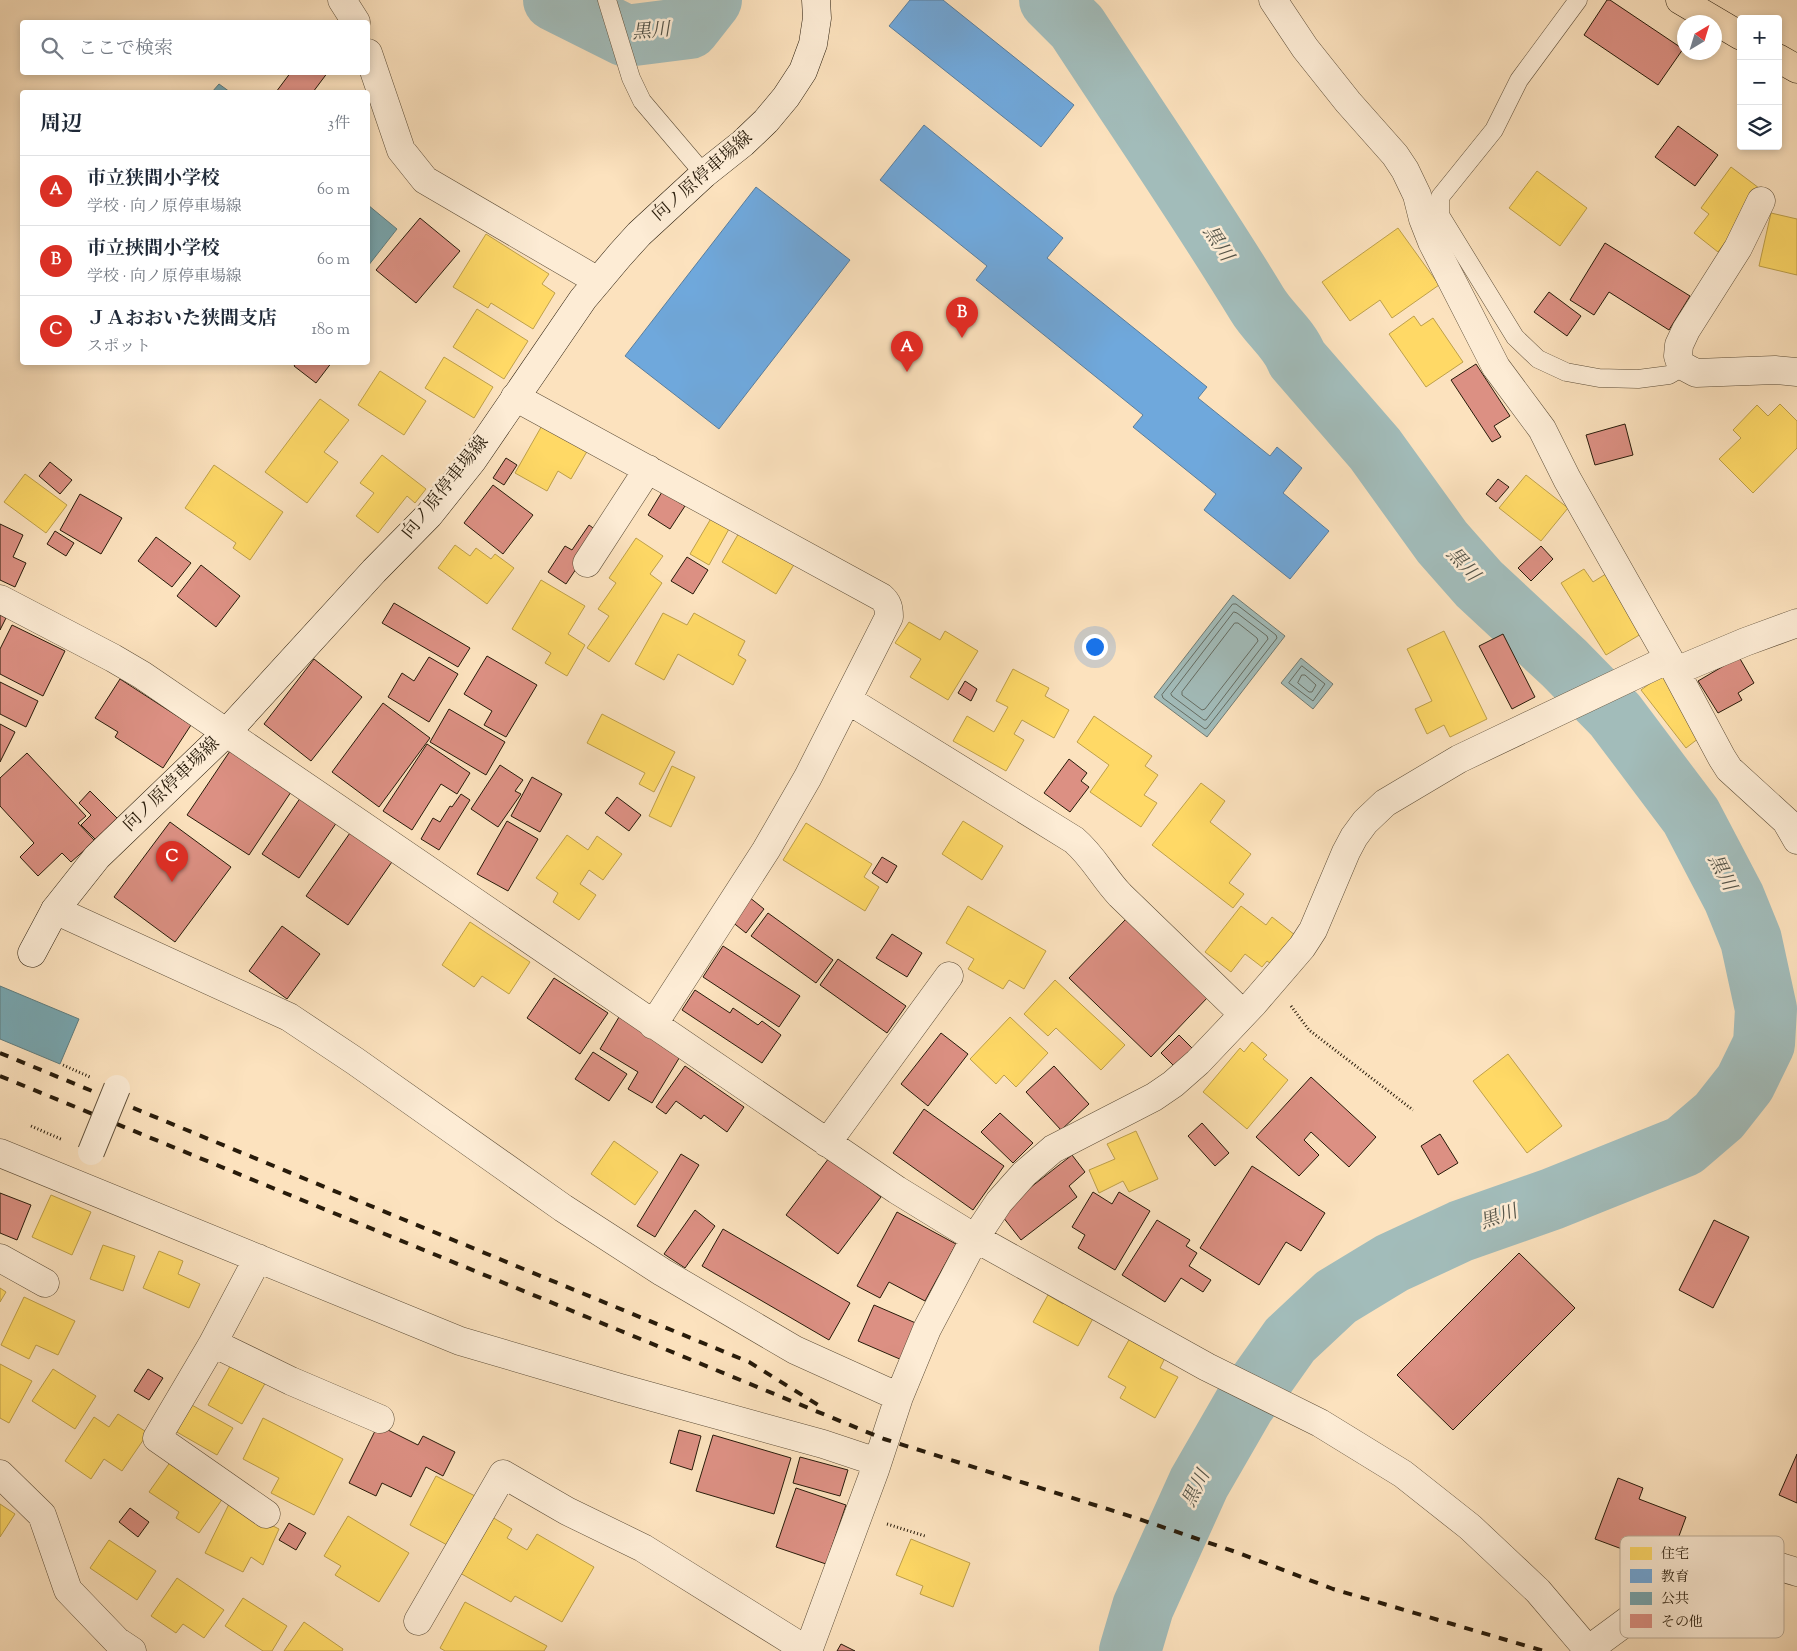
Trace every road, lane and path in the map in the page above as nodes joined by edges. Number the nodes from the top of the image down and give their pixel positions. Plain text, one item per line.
1 (342, 0) edge
2 (607, 0) edge
3 (816, 0) edge
4 (1272, 0) edge
5 (1578, 0) edge
6 (1680, 0) edge
7 (355, 20) edge
8 (1737, 34) edge
9 (370, 59) edge
10 (1781, 60) edge
11 (1797, 69) edge
12 (704, 174) junction
13 (1761, 201) dead end
14 (1430, 203) junction
15 (598, 281) junction
16 (1683, 367) junction
17 (1797, 372) edge
18 (516, 397) junction
19 (648, 469) junction
20 (587, 563) dead end
21 (0, 599) edge
22 (1797, 623) edge
23 (1669, 664) junction
24 (848, 700) junction
25 (226, 733) junction
26 (1797, 840) edge
27 (55, 910) junction
28 (32, 953) dead end
29 (949, 976) dead end
30 (1272, 982) junction
31 (1243, 1014) junction
32 (653, 1025) junction
33 (117, 1088) dead end
34 (1413, 1110) dead end
35 (827, 1144) junction
36 (91, 1152) dead end
37 (0, 1153) edge
38 (975, 1238) junction
39 (0, 1258) edge
40 (258, 1258) junction
41 (45, 1283) dead end
42 (213, 1343) junction
43 (899, 1397) junction
44 (380, 1419) dead end
45 (877, 1462) junction
46 (0, 1474) edge
47 (266, 1514) dead end
48 (858, 1515) junction
49 (926, 1536) dead end
50 (1784, 1568) edge
51 (1797, 1572) edge
52 (418, 1622) dead end
53 (1620, 1627) edge
54 (132, 1651) edge
55 (808, 1651) edge
56 (1588, 1651) edge

1 - 7 street
2 - 12 lane
3 - 12 street, 向ノ原停車場線
4 - 14 street
5 - 14 lane
6 - 8 highway
9 - 15 street
10 - 11 highway
12 - 15 street, 向ノ原停車場線
13 - 16 street
14 - 16 lane
14 - 23 street
15 - 18 street, 向ノ原停車場線
16 - 17 street
18 - 19 street
18 - 25 street, 向ノ原停車場線
19 - 20 street
19 - 24 street
21 - 25 street
22 - 23 street
23 - 26 street
23 - 30 street
24 - 31 street
24 - 32 street
25 - 27 street, 向ノ原停車場線
25 - 32 street
27 - 28 street, 向ノ原停車場線
27 - 43 street
29 - 35 street
30 - 31 street
30 - 34 path
31 - 38 street
32 - 35 street
33 - 36 street, bridge
35 - 38 street
37 - 40 street
38 - 43 street
38 - 56 street
39 - 41 street
40 - 42 street
40 - 45 street
42 - 44 street
42 - 47 street
43 - 45 street
45 - 48 street
46 - 54 street
48 - 49 path
48 - 55 street
50 - 51 street
52 - 55 street
53 - 56 street

